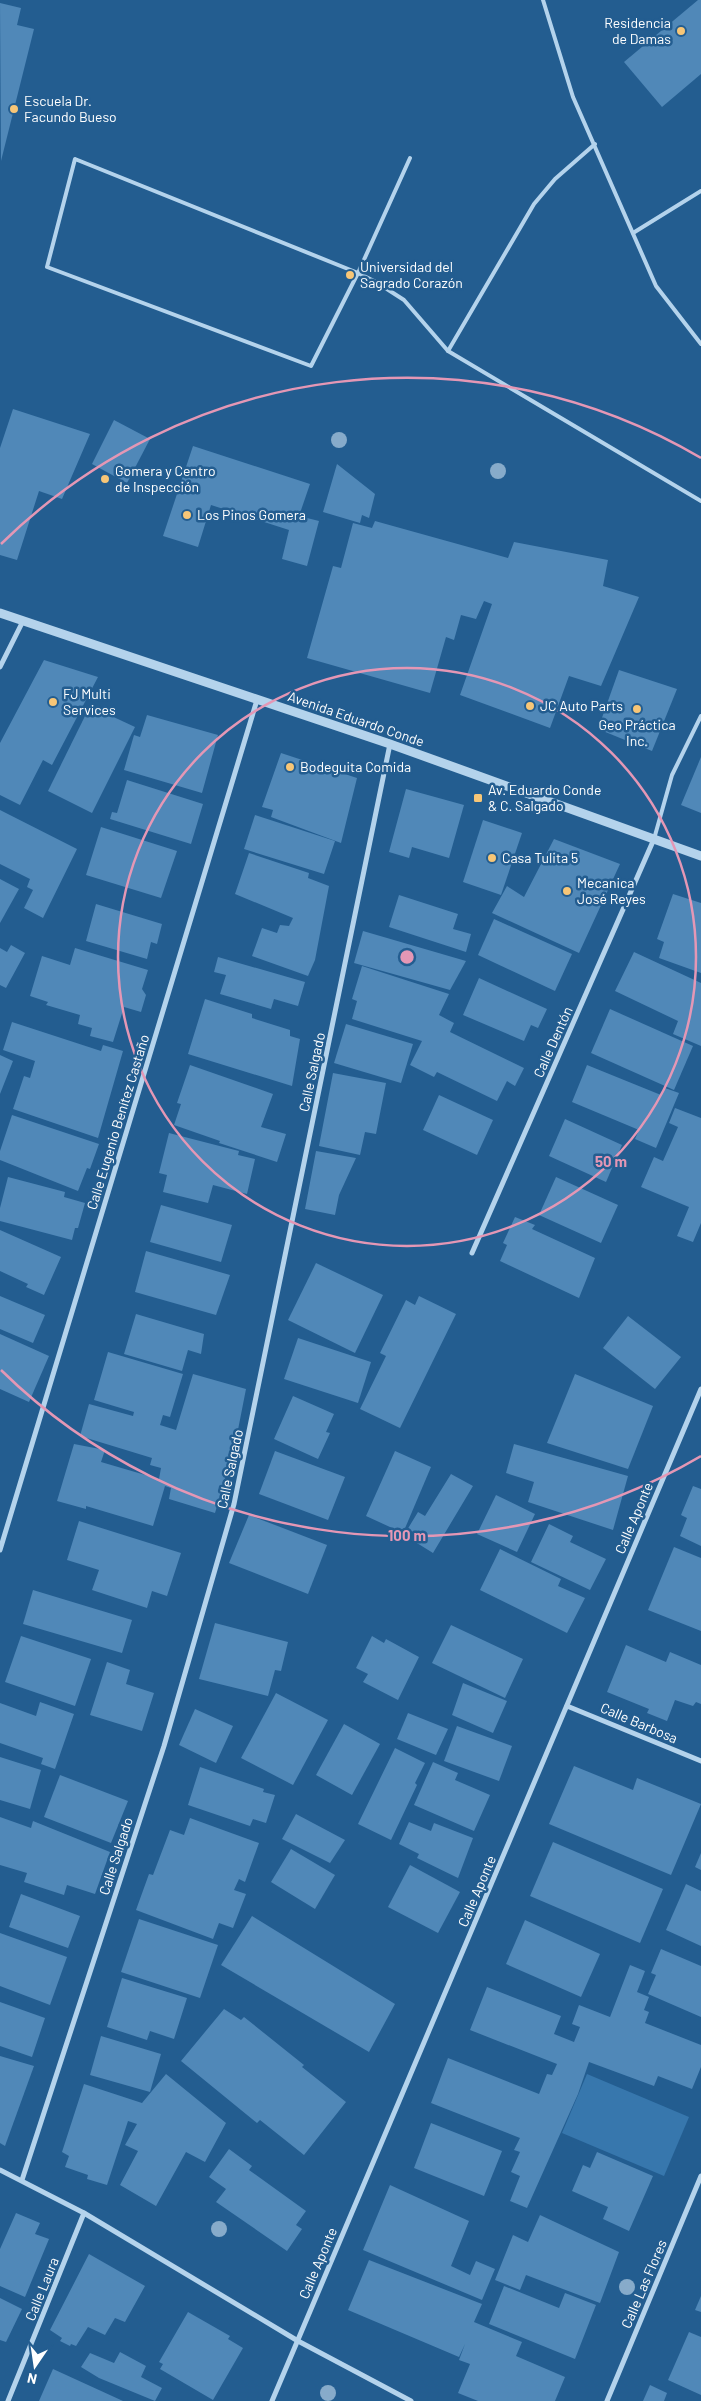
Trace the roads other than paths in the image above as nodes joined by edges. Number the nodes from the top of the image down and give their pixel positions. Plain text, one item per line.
1 (543, 0) edge
2 (595, 144) junction
3 (410, 158) dead end
4 (701, 190) edge
5 (633, 233) junction
6 (358, 273) junction
7 (701, 344) edge
8 (448, 350) junction
9 (701, 501) edge
10 (0, 613) edge
11 (24, 620) junction
12 (0, 667) edge
13 (257, 700) junction
14 (701, 716) edge
15 (390, 744) junction
16 (654, 839) junction
17 (701, 856) edge
18 (472, 1253) dead end
19 (701, 1389) edge
20 (0, 1550) edge
21 (567, 1706) junction
22 (701, 1761) edge
23 (0, 2170) edge
24 (701, 2176) edge
25 (22, 2180) junction
26 (84, 2213) junction
27 (298, 2341) junction
28 (8, 2401) edge
29 (272, 2401) edge
30 (411, 2401) edge
31 (607, 2401) edge

1 - 2 lane
2 - 5 lane
2 - 8 lane
3 - 6 lane
4 - 5 lane
5 - 7 lane
6 - 6 lane
6 - 8 lane
8 - 9 lane
10 - 11 street, Avenida Eduardo Conde
11 - 12 street
11 - 13 street, Avenida Eduardo Conde
13 - 15 street, Avenida Eduardo Conde
13 - 20 street, Calle Eugenio Benítez Castaño
14 - 16 lane
15 - 16 street, Avenida Eduardo Conde
15 - 25 street, Calle Salgado
16 - 17 street, Avenida Eduardo Conde
16 - 18 street, Calle Dentón
19 - 21 street, Calle Aponte
21 - 22 street, Calle Barbosa
21 - 27 street, Calle Aponte
23 - 25 street
24 - 31 street, Calle Las Flores
25 - 26 street
26 - 27 street
26 - 28 street, Calle Laura
27 - 29 street, Calle Aponte
27 - 30 street

